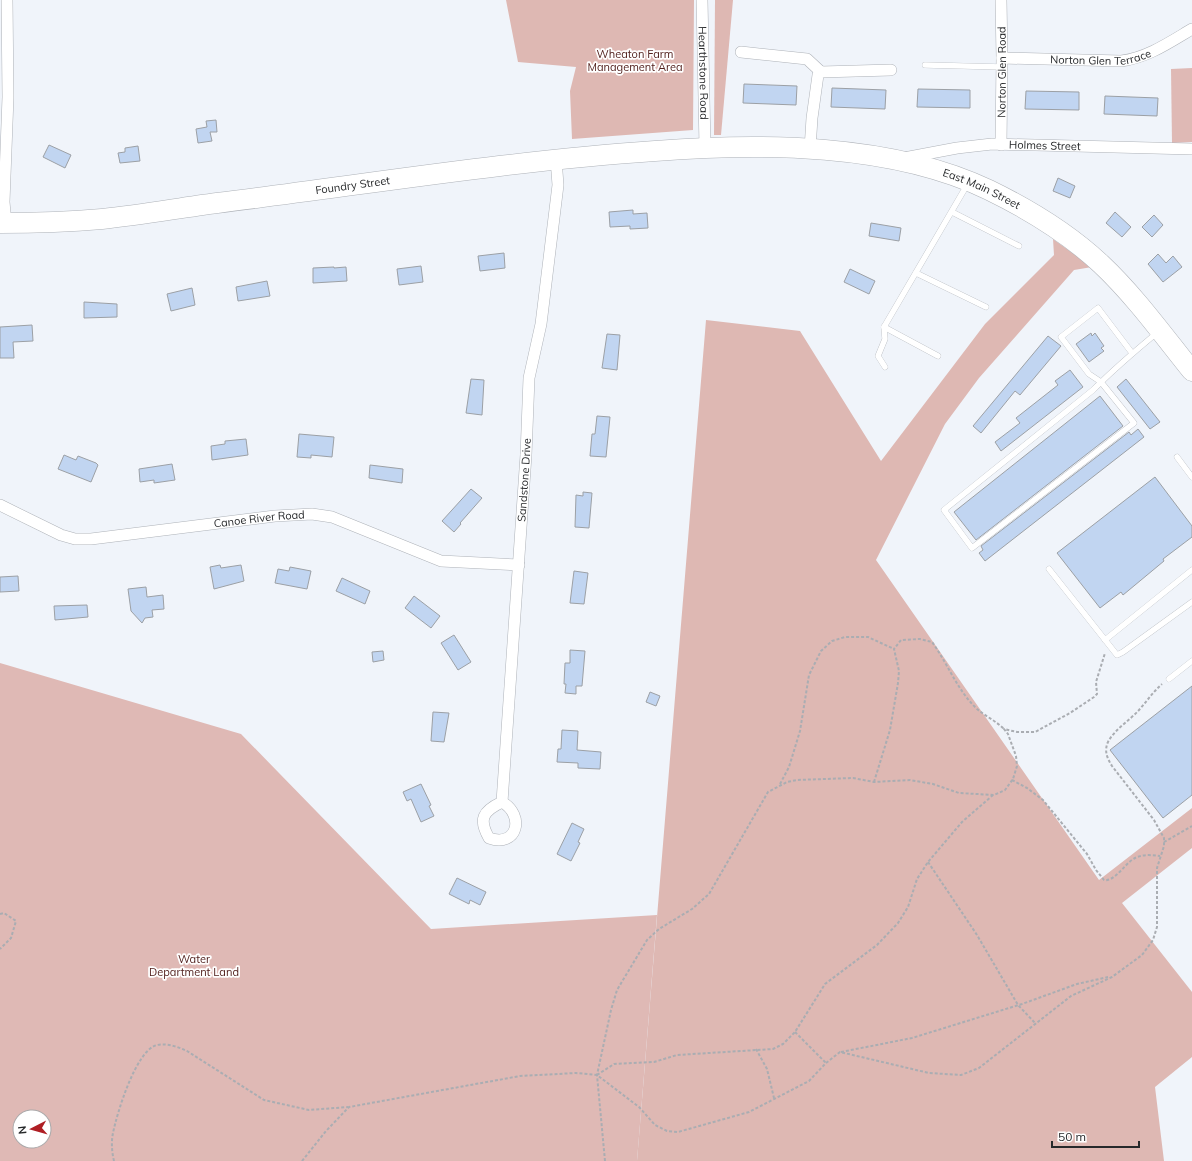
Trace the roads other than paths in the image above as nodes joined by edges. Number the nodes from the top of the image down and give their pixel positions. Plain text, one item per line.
1 (7, 0) edge
2 (702, 0) edge
3 (1001, 0) edge
4 (1192, 29) edge
5 (741, 52) dead end
6 (1002, 62) junction
7 (925, 66) dead end
8 (891, 70) dead end
9 (821, 72) junction
10 (1001, 145) junction
11 (705, 147) junction
12 (810, 149) junction
13 (1192, 149) edge
14 (556, 159) junction
15 (901, 161) junction
16 (969, 182) junction
17 (952, 212) junction
18 (3, 223) edge
19 (1019, 246) dead end
20 (916, 273) junction
21 (986, 307) dead end
22 (884, 328) junction
23 (1160, 331) junction
24 (1132, 353) junction
25 (938, 356) dead end
26 (885, 367) dead end
27 (1192, 371) edge
28 (1101, 382) junction
29 (1176, 457) dead end
30 (1192, 477) edge
31 (0, 505) edge
32 (519, 565) junction
33 (1049, 569) dead end
34 (1192, 570) edge
35 (1192, 602) edge
36 (1105, 640) junction
37 (1192, 661) edge
38 (1169, 679) road end
39 (502, 802) dead end

1 - 18 street
2 - 11 street, Hearthstone Road
3 - 6 street, Norton Glen Road
4 - 6 street, Norton Glen Terrace
5 - 9 street
6 - 7 lane
6 - 10 street, Norton Glen Road
8 - 9 street
9 - 12 street
10 - 13 street, Holmes Street
10 - 15 street, Holmes Street
11 - 12 highway, East Main Street
11 - 14 highway, Foundry Street
12 - 15 highway, East Main Street
14 - 18 highway, Foundry Street
14 - 32 street, Sandstone Drive
15 - 16 highway, East Main Street
16 - 17 lane
16 - 23 highway, East Main Street
17 - 19 lane
17 - 20 lane
20 - 21 lane
20 - 22 lane
22 - 25 lane
22 - 26 lane
23 - 24 lane
23 - 27 highway, East Main Street
24 - 28 lane
24 - 28 lane
28 - 28 lane
29 - 30 lane
31 - 32 street, Canoe River Road
32 - 39 street, Sandstone Drive
33 - 36 lane
34 - 36 lane
35 - 36 lane
37 - 38 lane

